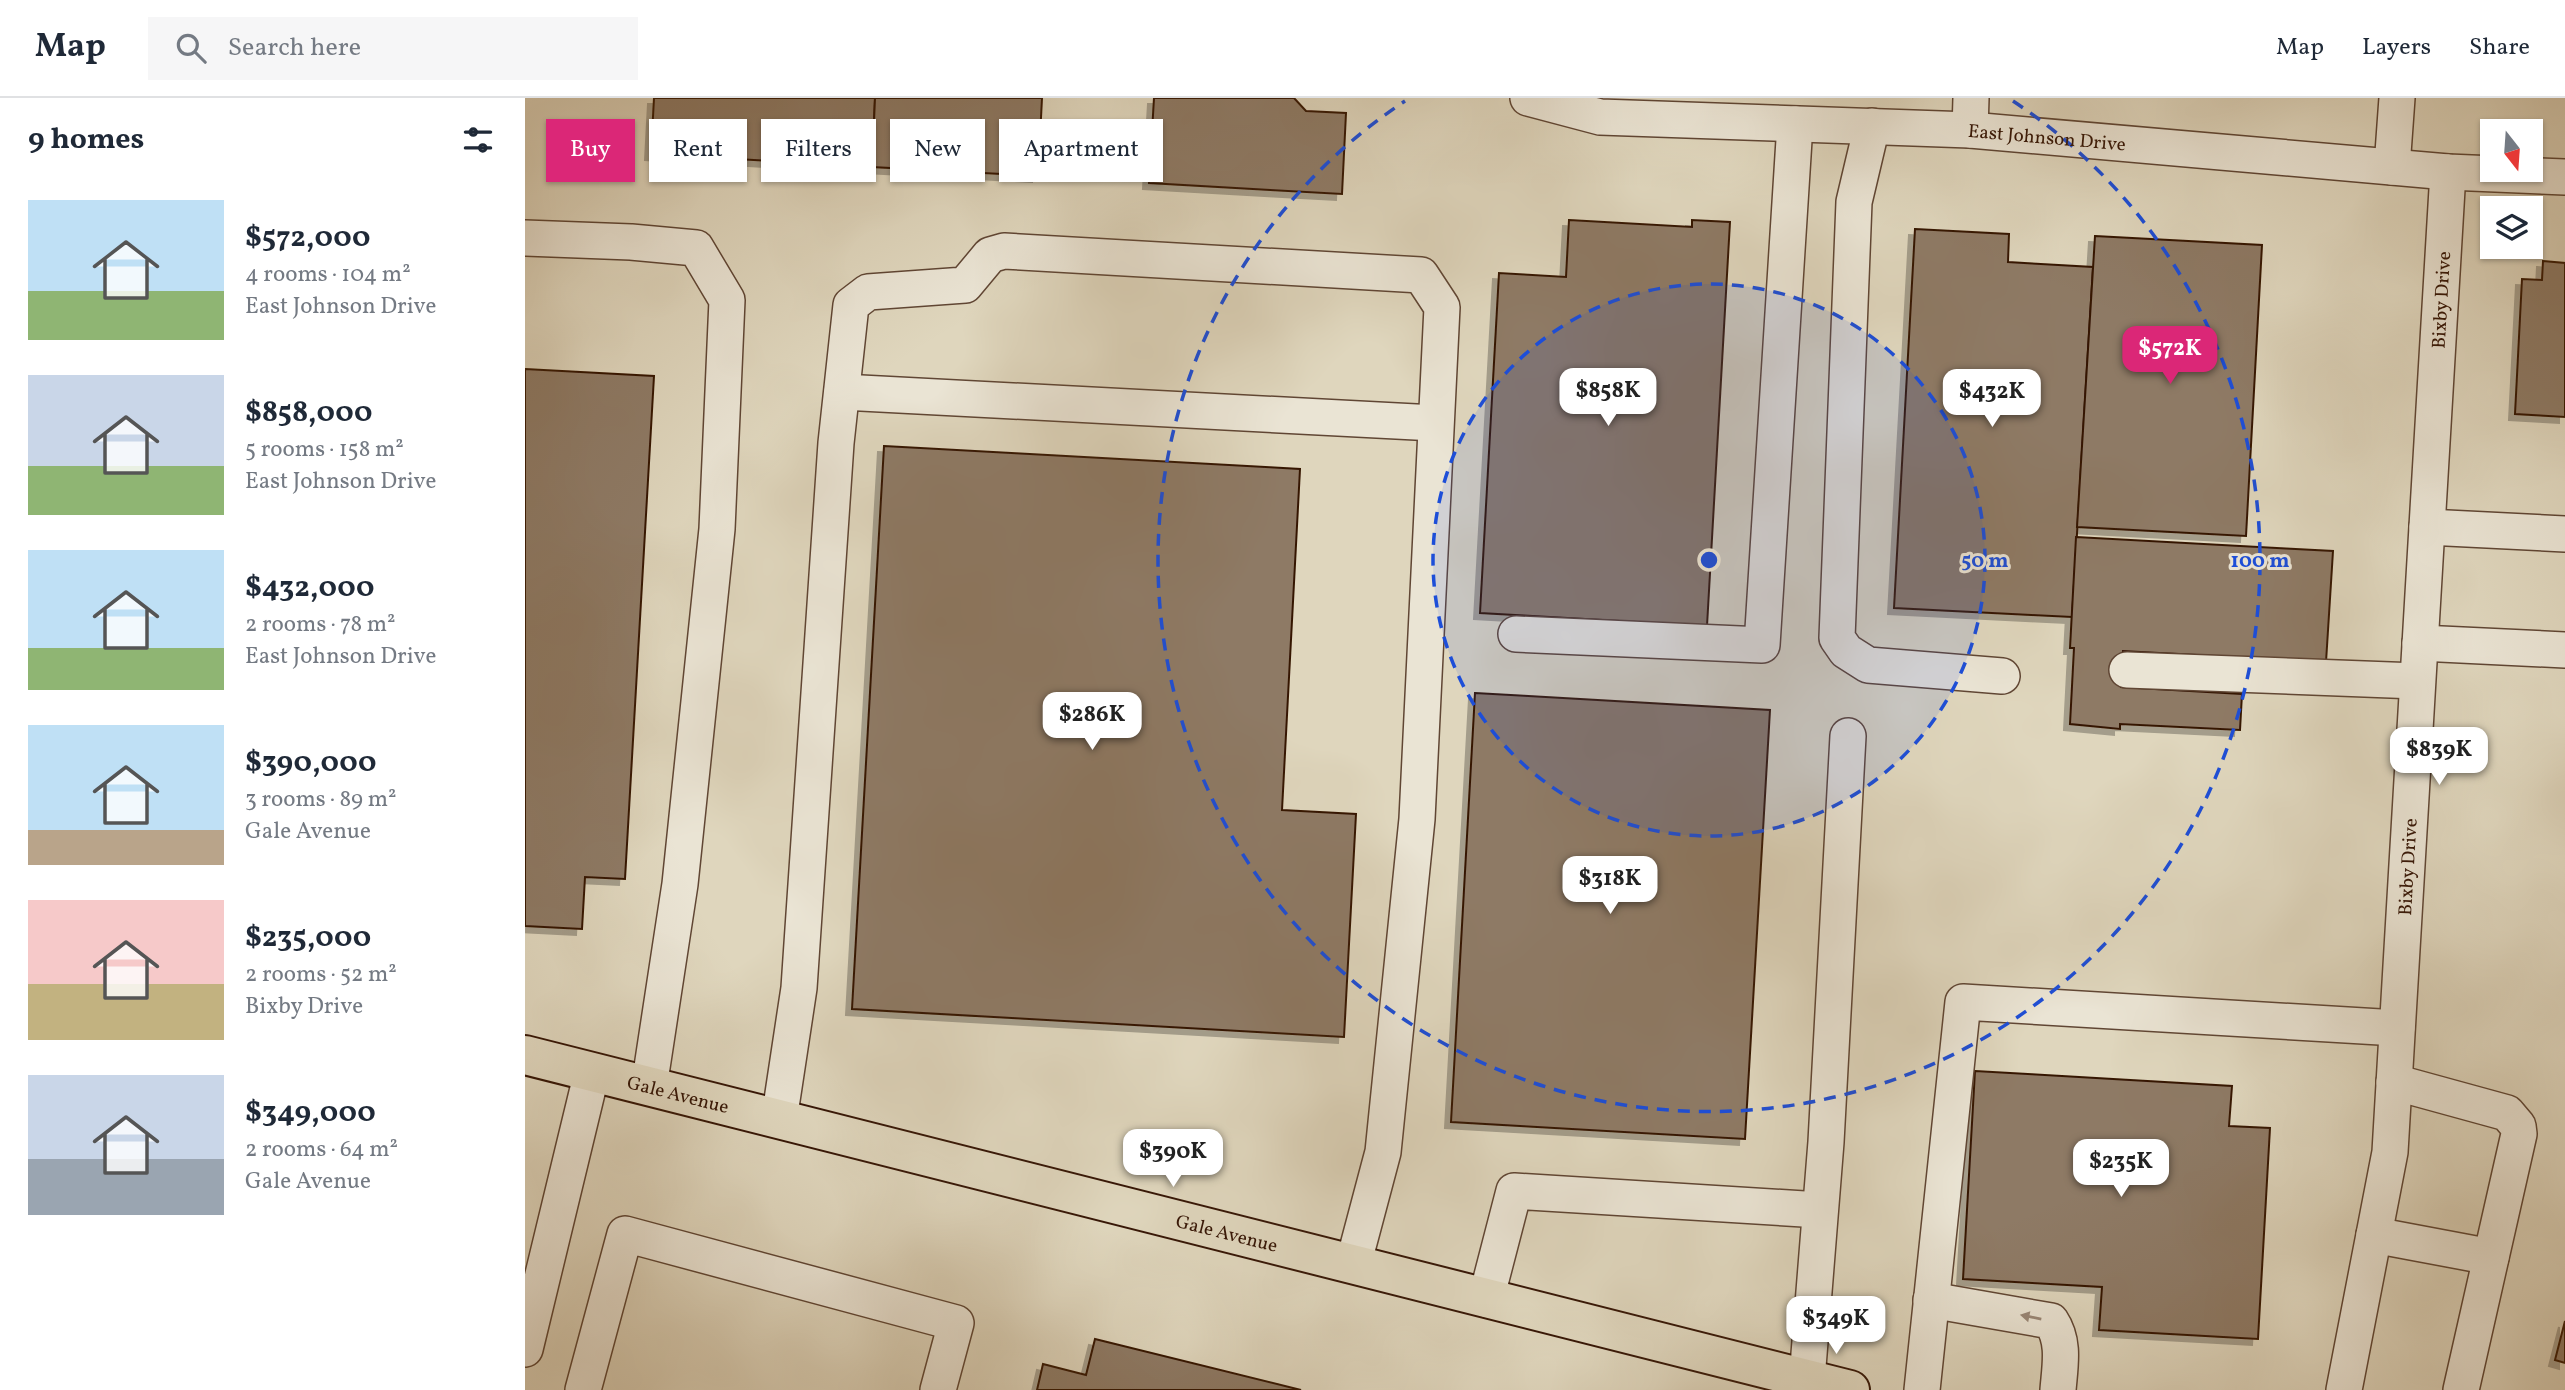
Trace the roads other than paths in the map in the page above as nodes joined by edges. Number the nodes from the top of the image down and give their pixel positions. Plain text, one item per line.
1 (1528, 98) edge
2 (2397, 98) edge
3 (1575, 104) edge
4 (1970, 114) edge
5 (1795, 124) junction
6 (1872, 126) junction
7 (2392, 167) junction
8 (2448, 172) junction
9 (2565, 177) edge
10 (525, 237) edge
11 (842, 392) junction
12 (1435, 423) junction
13 (2427, 527) junction
14 (2565, 534) edge
15 (1516, 634) dead end
16 (2420, 643) junction
17 (2565, 650) edge
18 (2127, 670) dead end
19 (2002, 676) dead end
20 (2417, 681) junction
21 (1848, 736) dead end
22 (2397, 1028) junction
23 (525, 1055) edge
24 (592, 1072) junction
25 (2394, 1082) junction
26 (649, 1087) junction
27 (779, 1120) junction
28 (1820, 1210) junction
29 (2374, 1235) junction
30 (2491, 1257) junction
31 (1353, 1265) junction
32 (1486, 1298) junction
33 (1931, 1300) junction
34 (525, 1349) edge
35 (1833, 1387) edge
36 (583, 1390) edge
37 (938, 1390) edge
38 (1921, 1390) edge
39 (2058, 1390) edge
40 (2344, 1390) edge
41 (2461, 1390) edge

1 - 3 street, East Johnson Drive
2 - 7 street
3 - 5 street, East Johnson Drive
4 - 6 street, East Johnson Drive
4 - 7 street, East Johnson Drive
5 - 6 street, East Johnson Drive
5 - 15 street
6 - 19 street
7 - 8 street, East Johnson Drive
8 - 9 street, East Johnson Drive
8 - 13 street, Bixby Drive
10 - 26 street
11 - 12 street
11 - 12 street
11 - 27 street
12 - 31 street
13 - 14 street
13 - 16 street, Bixby Drive
16 - 17 street
16 - 20 street, Bixby Drive
18 - 20 street
20 - 22 street, Bixby Drive
21 - 28 street
22 - 25 street, Bixby Drive
22 - 33 street
23 - 24 main road, Gale Avenue
24 - 26 main road, Gale Avenue
24 - 34 street
25 - 29 street, Bixby Drive
25 - 30 street
26 - 27 main road, Gale Avenue
27 - 31 main road, Gale Avenue
28 - 32 street
28 - 35 street
29 - 30 street
29 - 40 street, Bixby Drive
30 - 41 street
31 - 32 main road, Gale Avenue
32 - 35 main road, Gale Avenue
33 - 38 street
39 -> 33 street
36 - 37 street

